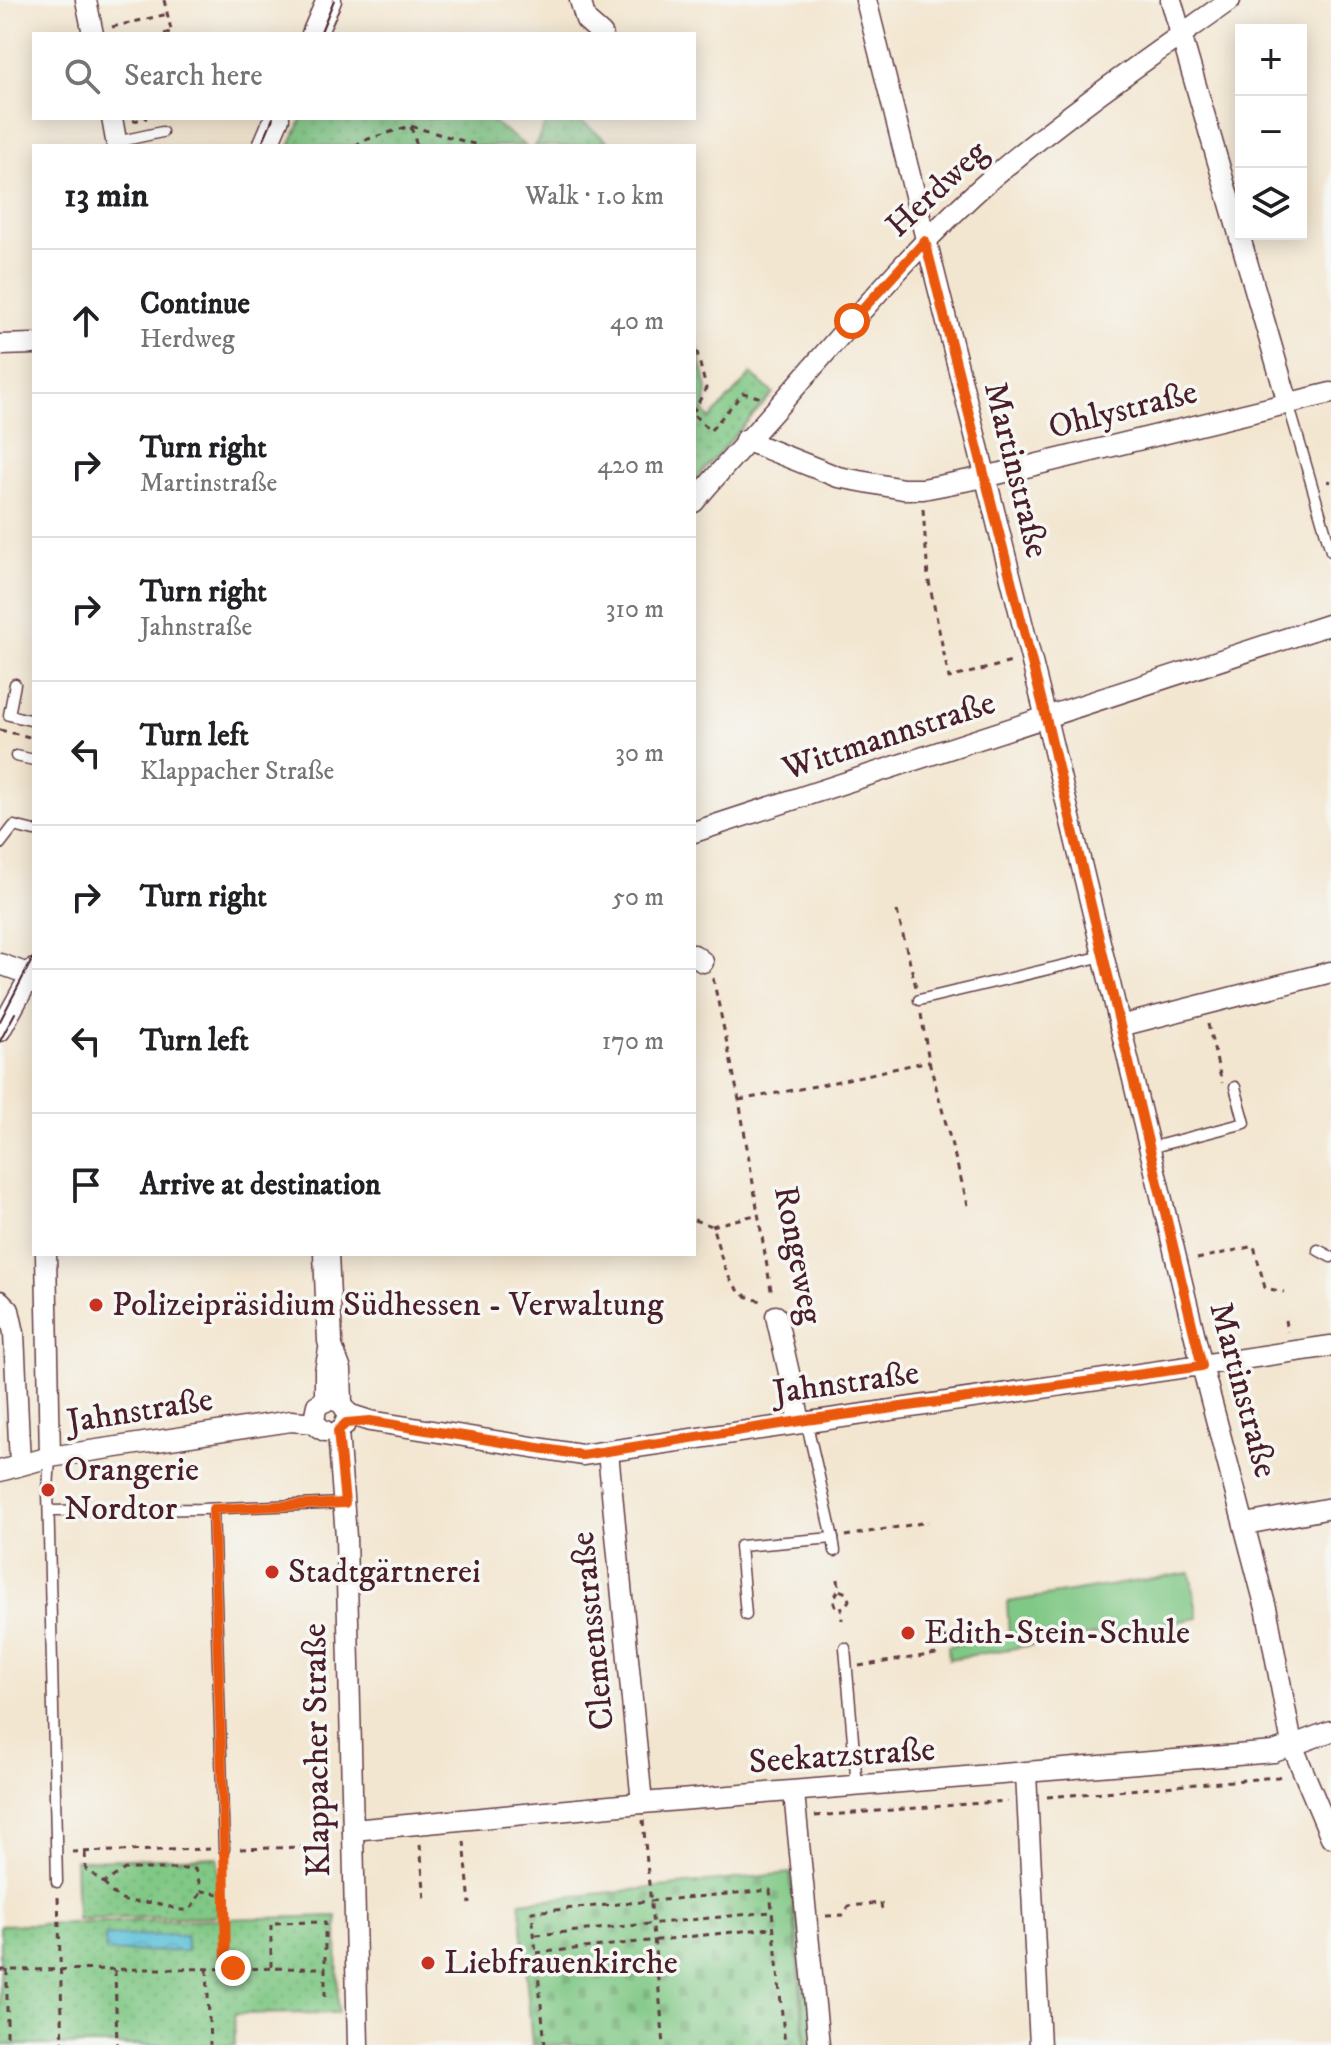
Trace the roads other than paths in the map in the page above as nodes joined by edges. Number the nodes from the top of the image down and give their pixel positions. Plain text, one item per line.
1 (86, 0) edge
2 (329, 0) edge
3 (580, 0) edge
4 (866, 0) edge
5 (1171, 0) edge
6 (1230, 0) edge
7 (93, 32) edge
8 (315, 32) edge
9 (600, 32) edge
10 (1181, 35) junction
11 (112, 120) edge
12 (276, 120) edge
13 (162, 132) dead end
14 (117, 144) edge
15 (266, 144) edge
16 (925, 241) junction
17 (32, 344) edge
18 (0, 345) edge
19 (1331, 393) edge
20 (1288, 403) junction
21 (745, 440) junction
22 (985, 477) junction
23 (696, 500) edge
24 (1331, 551) edge
25 (1331, 624) edge
26 (15, 684) dead end
27 (1046, 718) junction
28 (32, 721) edge
29 (16, 756) dead end
30 (32, 760) edge
31 (32, 830) edge
32 (696, 831) edge
33 (0, 844) edge
34 (1103, 956) junction
35 (0, 964) edge
36 (1331, 972) edge
37 (32, 973) edge
38 (32, 975) edge
39 (919, 1000) road end
40 (1120, 1026) junction
41 (0, 1031) edge
42 (1235, 1087) dead end
43 (1149, 1148) junction
44 (1318, 1250) dead end
45 (46, 1256) edge
46 (326, 1256) edge
47 (1331, 1257) edge
48 (0, 1301) edge
49 (775, 1309) road end
50 (330, 1341) joint
51 (1331, 1346) edge
52 (1202, 1366) junction
53 (332, 1417) junction
54 (803, 1421) junction
55 (608, 1452) junction
56 (50, 1457) junction
57 (20, 1464) junction
58 (0, 1471) edge
59 (345, 1503) junction
60 (1331, 1508) edge
61 (213, 1509) junction
62 (49, 1511) junction
63 (1246, 1524) junction
64 (833, 1538) junction
65 (835, 1551) dead end
66 (746, 1615) dead end
67 (845, 1648) dead end
68 (1331, 1731) edge
69 (1292, 1745) junction
70 (1026, 1774) junction
71 (773, 1781) dead end
72 (857, 1788) junction
73 (794, 1793) junction
74 (642, 1810) junction
75 (1331, 1837) edge
76 (348, 1838) junction
77 (224, 1849) road end
78 (57, 1882) road end
79 (358, 2045) edge
80 (819, 2045) edge
81 (1040, 2045) edge

1 - 7 street
2 - 8 street
3 - 9 street
4 - 16 street, Martinstraße
5 - 10 street
6 - 10 street, Herdweg
10 - 16 street, Herdweg
10 - 20 street
11 - 14 street
12 - 15 street
13 - 14 lane
16 - 21 street, Herdweg
16 - 22 street, Martinstraße
17 - 18 street
19 - 20 street, Ohlystraße
20 - 22 street, Ohlystraße
20 - 24 lane
21 - 22 street, Ohlystraße
21 - 23 street, Herdweg
22 - 27 street, Martinstraße
25 - 27 street, Wittmannstraße
26 - 28 lane
27 - 32 street, Wittmannstraße
27 - 34 street, Martinstraße
29 - 30 lane
31 - 33 lane
34 - 39 lane
34 - 40 street, Martinstraße
35 - 37 street
36 - 40 street
38 - 41 street
40 - 43 street, Martinstraße
42 - 43 lane
43 - 52 street, Martinstraße
44 - 47 lane
45 - 56 street
46 - 50 street
48 - 57 street
49 - 54 street, Rongeweg
50 - 53 street
51 - 52 street, Jahnstraße
52 - 54 street, Jahnstraße
52 - 63 street, Martinstraße
53 - 55 street, Jahnstraße
53 - 56 street, Jahnstraße
53 - 59 street, Klappacher Straße
54 - 55 street, Jahnstraße
54 - 64 lane
55 - 74 street, Clemensstraße
56 - 57 street, Jahnstraße
56 - 62 lane
57 - 58 street, Jahnstraße
59 - 61 lane
59 - 76 street, Klappacher Straße
60 - 63 street
61 - 62 lane
61 - 77 lane
62 - 78 lane
63 - 69 street, Martinstraße
64 - 65 lane
64 - 66 lane
67 - 72 lane
68 - 69 street, Seekatzstraße
69 - 70 street, Seekatzstraße
69 - 75 street, Martinstraße
70 - 72 street, Seekatzstraße
70 - 81 street
71 - 73 lane
72 - 73 street, Seekatzstraße
73 - 74 street, Seekatzstraße
73 - 80 street
74 - 76 street, Seekatzstraße
76 - 79 street, Klappacher Straße

